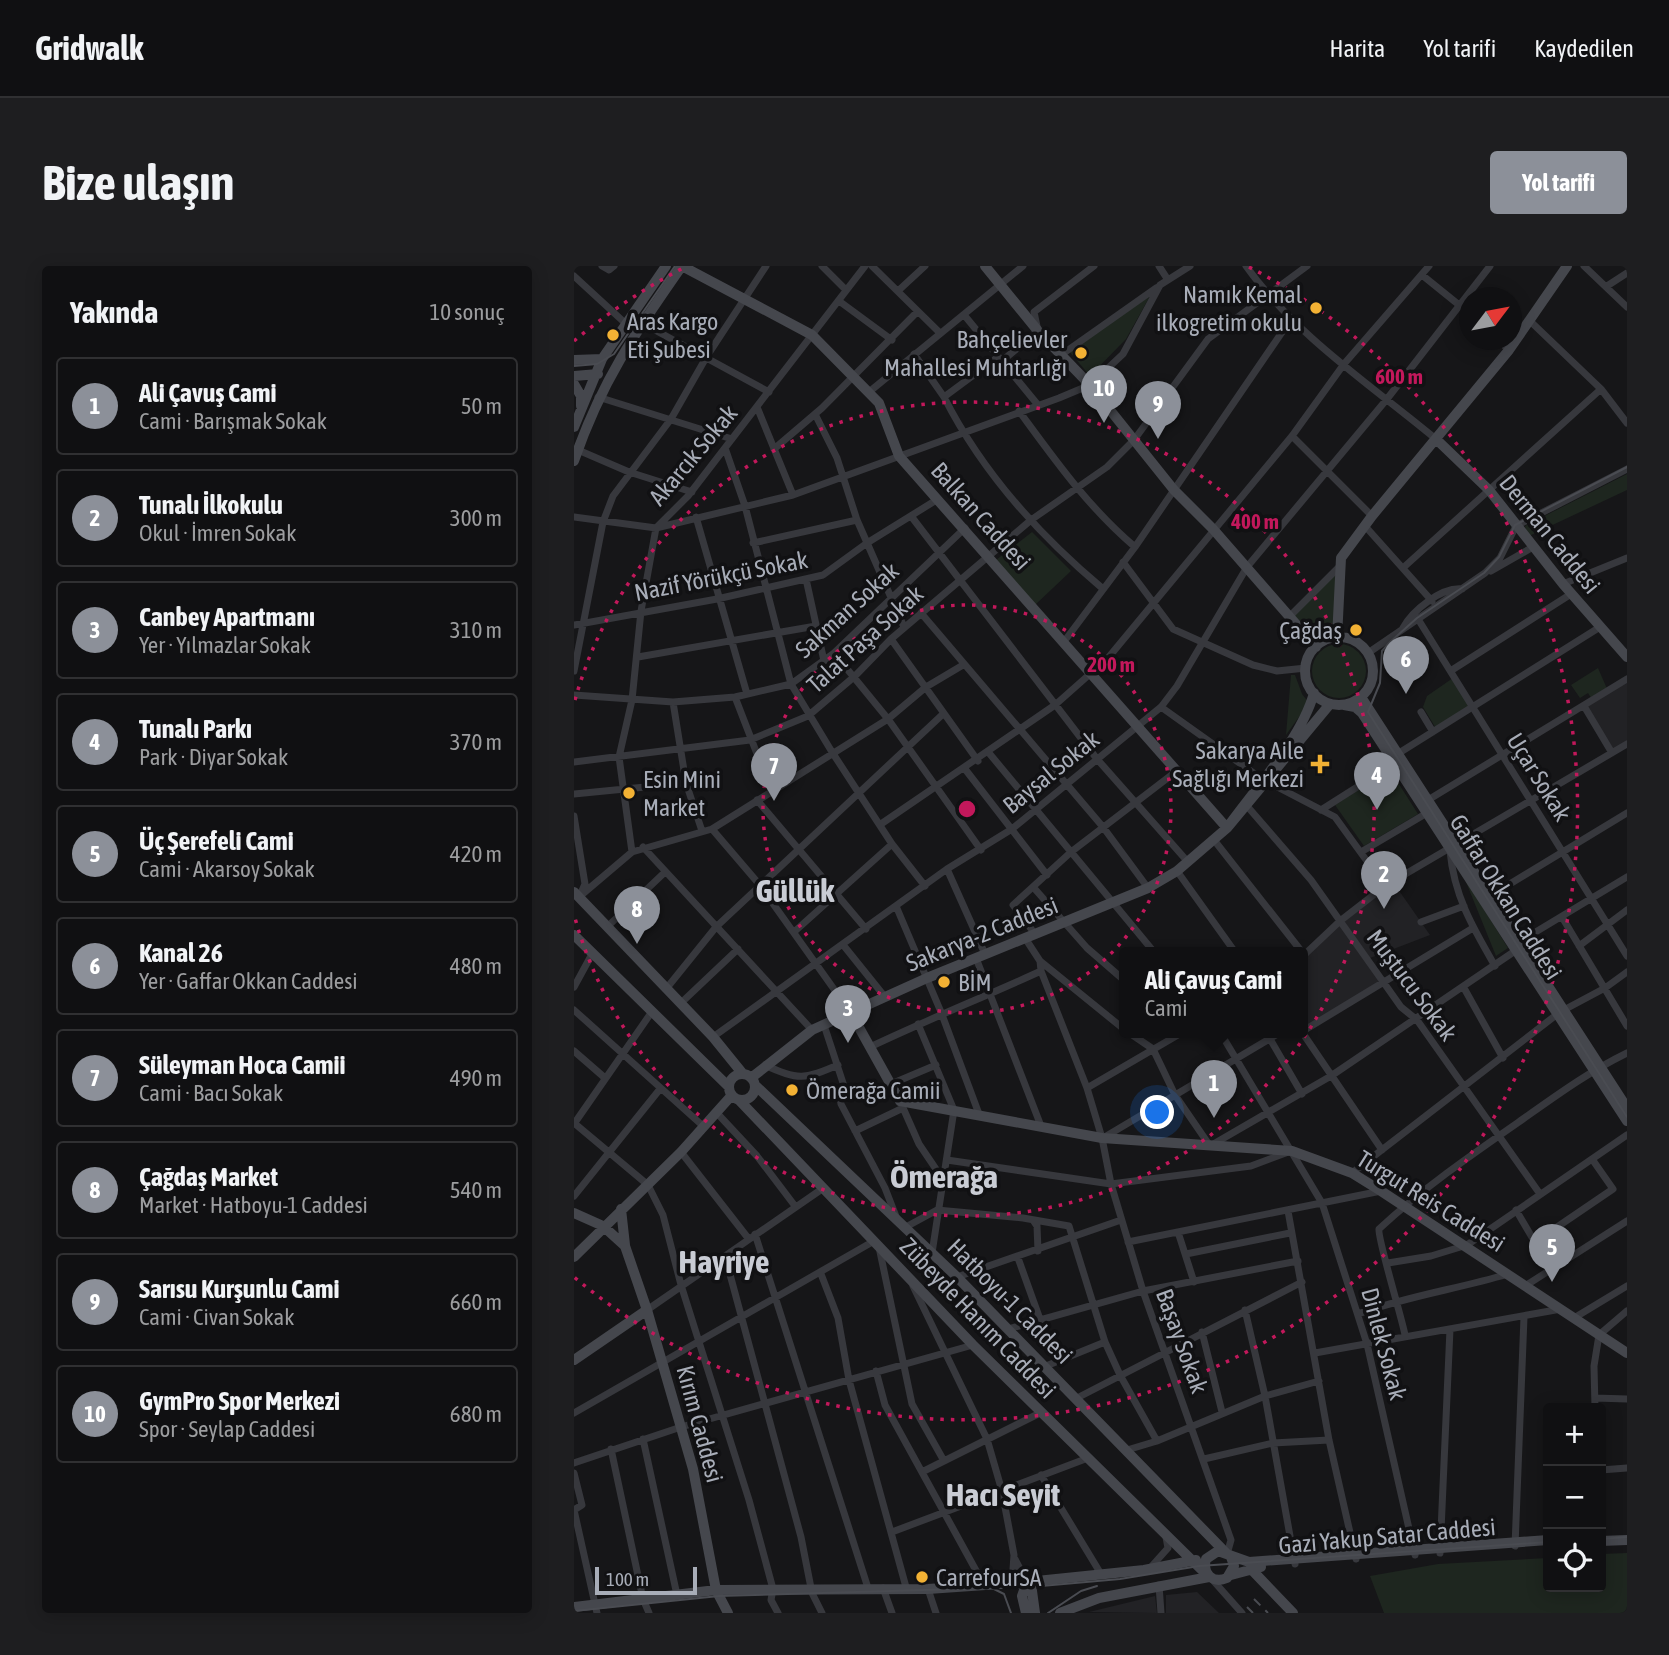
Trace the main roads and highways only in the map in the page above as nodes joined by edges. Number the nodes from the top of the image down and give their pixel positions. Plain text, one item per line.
1 (666, 266) edge
2 (682, 266) edge
3 (985, 266) edge
4 (1567, 266) edge
5 (602, 359) junction
6 (574, 360) edge
7 (611, 370) junction
8 (595, 375) junction
9 (574, 376) edge
10 (574, 384) edge
11 (581, 409) junction
12 (574, 428) edge
13 (1437, 440) junction
14 (574, 461) edge
15 (1338, 638) junction
16 (1316, 647) junction
17 (1627, 657) edge
18 (1314, 693) junction
19 (1361, 697) junction
20 (1330, 704) junction
21 (1344, 705) junction
22 (1397, 758) junction
23 (1264, 780) junction
24 (1227, 828) junction
25 (1453, 846) junction
26 (577, 895) edge
27 (574, 935) edge
28 (1517, 947) junction
29 (851, 1013) junction
30 (1597, 1068) junction
31 (750, 1079) junction
32 (733, 1094) junction
33 (1627, 1108) edge
34 (1627, 1121) edge
35 (621, 1209) junction
36 (574, 1213) edge
37 (603, 1226) junction
38 (625, 1246) junction
39 (574, 1257) edge
40 (648, 1310) junction
41 (1627, 1353) edge
42 (574, 1360) edge
43 (1627, 1537) edge
44 (1606, 1539) edge
45 (1543, 1542) edge
46 (1209, 1555) junction
47 (1229, 1555) junction
48 (1193, 1561) junction
49 (1294, 1562) junction
50 (1250, 1568) junction
51 (1231, 1575) junction
52 (1209, 1577) junction
53 (1027, 1582) junction
54 (1012, 1583) junction
55 (716, 1590) junction
56 (574, 1607) edge
57 (1025, 1608) edge
58 (596, 1609) edge
59 (728, 1613) edge
60 (1035, 1613) edge
61 (1060, 1613) edge
62 (1293, 1613) edge

1 - 5 main road
2 - 7 main road
2 - 24 main road, Balkan Caddesi
3 - 16 main road
4 - 13 main road
5 - 6 main road
5 - 7 main road
5 - 8 main road
7 - 8 main road
7 - 14 main road
8 - 9 main road
8 - 11 main road
10 - 11 main road
11 - 12 main road
13 - 15 main road
13 - 17 main road, Derman Caddesi
15 - 16 main road
15 - 19 main road
16 - 18 main road
18 - 20 main road
18 - 23 main road
19 - 21 main road
19 - 22 main road, Gaffar Okkan Caddesi
20 - 21 main road
20 - 23 main road, Sakarya-2 Caddesi
21 - 22 main road, Gaffar Okkan Caddesi
22 - 25 main road, Gaffar Okkan Caddesi
22 - 25 main road, Gaffar Okkan Caddesi
23 - 24 main road, Sakarya-2 Caddesi
23 - 24 main road, Sakarya-2 Caddesi
24 - 29 main road, Sakarya-2 Caddesi
25 - 28 main road, Gaffar Okkan Caddesi
25 - 28 main road, Gaffar Okkan Caddesi
26 - 31 main road, Hatboyu-1 Caddesi
27 - 32 main road, Zübeyde Hanım Caddesi
28 - 30 main road, Gaffar Okkan Caddesi
29 - 31 main road, Sakarya-2 Caddesi
29 - 41 main road, Turgut Reis Caddesi
30 - 33 main road, Gaffar Okkan Caddesi
30 - 34 main road, Gaffar Okkan Caddesi
31 - 32 main road
31 - 32 main road
31 - 47 main road, Hatboyu-1 Caddesi
32 - 35 main road
32 - 48 main road, Zübeyde Hanım Caddesi
35 - 37 main road
35 - 38 main road, Kırım Caddesi
36 - 37 main road, Kırım Caddesi
37 - 38 main road, Kırım Caddesi
37 - 39 main road
38 - 40 main road, Kırım Caddesi
40 - 42 main road
40 - 55 main road, Kırım Caddesi
43 - 44 main road
45 - 49 main road, Gazi Yakup Satar Caddesi
46 - 47 main road
46 - 48 main road
46 - 52 main road
47 - 49 main road, Gazi Yakup Satar Caddesi
47 - 51 main road
48 - 52 main road, Zübeyde Hanım Caddesi
48 - 53 main road
49 - 50 main road, Gazi Yakup Satar Caddesi
50 - 51 main road, Gazi Yakup Satar Caddesi
50 - 62 main road
51 - 52 main road
52 - 61 main road
53 - 54 main road
53 - 57 main road
53 - 60 main road
54 - 55 main road
54 - 57 main road
55 - 58 main road
55 - 59 main road, Kırım Caddesi
56 - 58 main road

